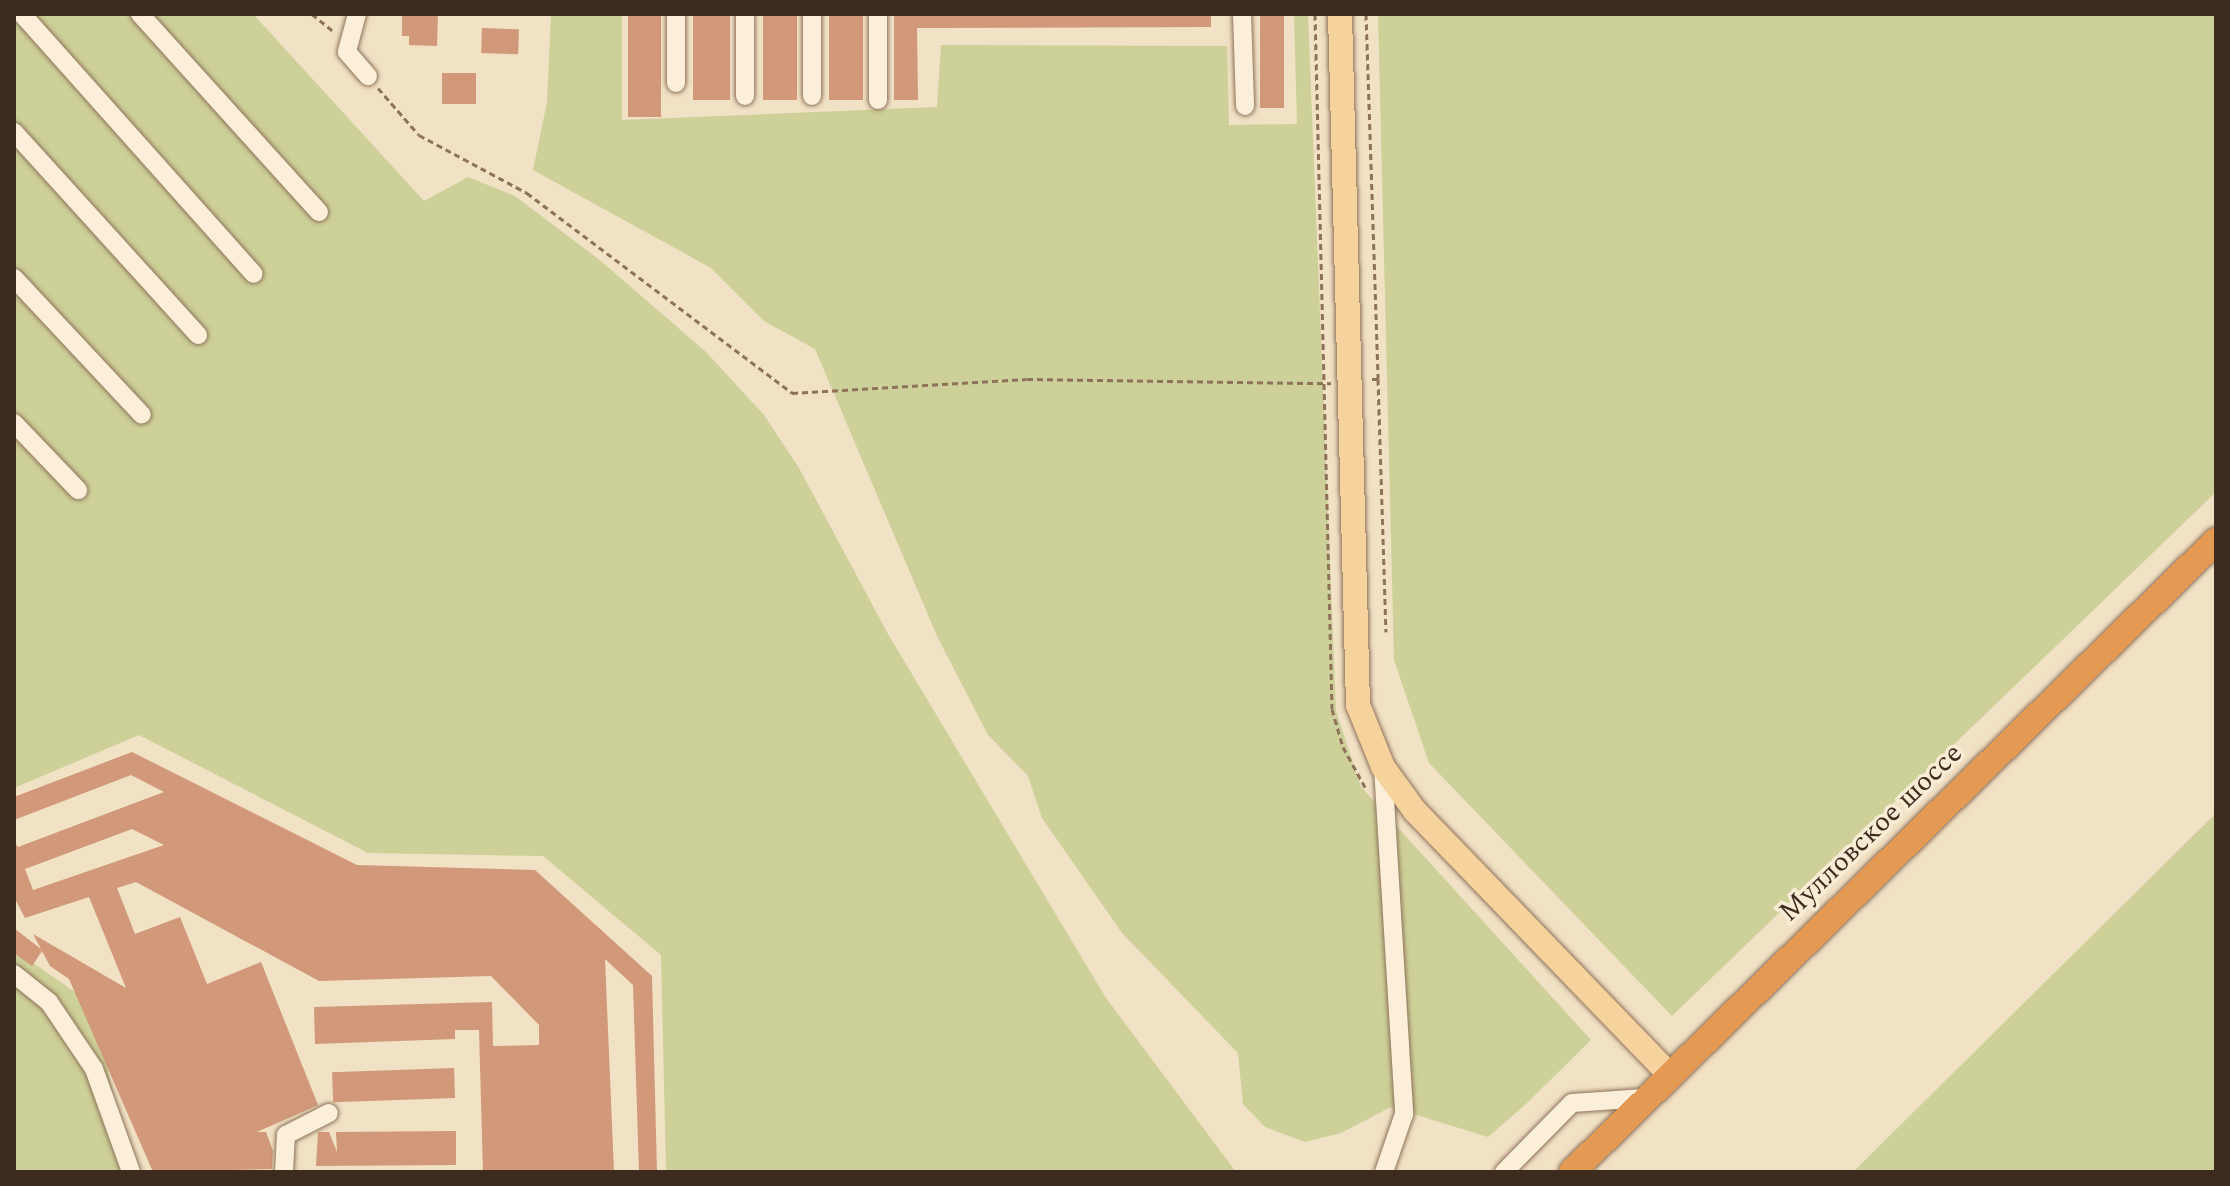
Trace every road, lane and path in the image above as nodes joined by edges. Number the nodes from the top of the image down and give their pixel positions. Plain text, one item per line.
1 (22, 14) edge
2 (140, 14) edge
3 (357, 14) edge
4 (676, 14) edge
5 (745, 14) edge
6 (812, 14) edge
7 (878, 14) edge
8 (1242, 14) edge
9 (1340, 14) edge
10 (1366, 14) edge
11 (368, 76) joint
12 (676, 83) dead end
13 (745, 96) dead end
14 (812, 96) dead end
15 (878, 100) dead end
16 (1245, 106) dead end
17 (14, 132) edge
18 (319, 212) dead end
19 (254, 274) dead end
20 (14, 278) edge
21 (198, 335) dead end
22 (1378, 379) junction
23 (1349, 381) junction
24 (142, 415) dead end
25 (14, 423) edge
26 (78, 490) dead end
27 (2216, 541) edge
28 (1386, 632) dead end
29 (1383, 767) junction
30 (14, 974) edge
31 (1669, 1074) junction
32 (1645, 1098) junction
33 (329, 1113) dead end
34 (131, 1172) edge
35 (284, 1172) edge
36 (1384, 1172) edge
37 (1504, 1172) edge
38 (1572, 1172) edge

1 - 19 lane
2 - 18 lane
3 - 11 lane
4 - 12 lane
5 - 13 lane
6 - 14 lane
7 - 15 lane
8 - 16 lane
9 - 23 main road
10 - 22 path
11 - 23 path
17 - 21 lane
20 - 24 lane
22 - 23 path
22 - 28 path
23 - 29 main road
25 - 26 lane
27 - 31 highway, Мулловское шоссе
29 - 31 main road
29 - 36 lane
30 - 34 lane
31 - 32 highway, Мулловское шоссе
32 - 37 lane
32 - 38 highway, Мулловское шоссе
33 - 35 lane

